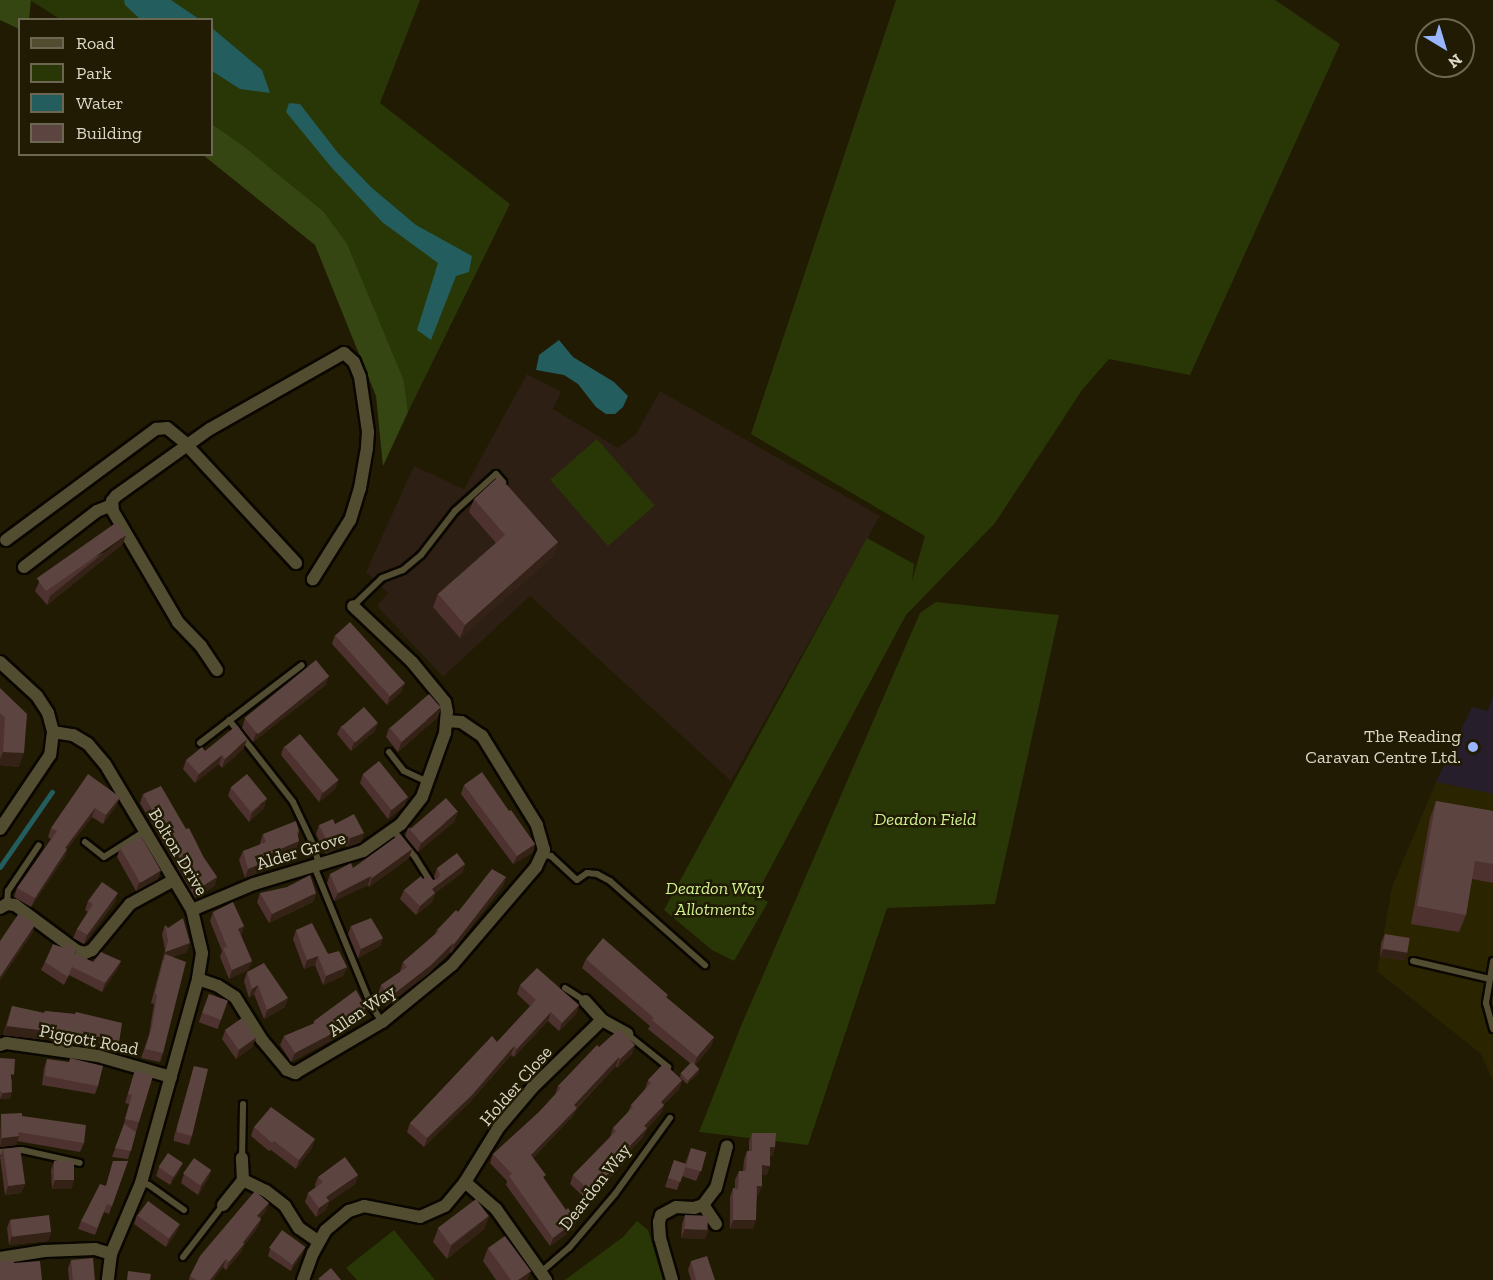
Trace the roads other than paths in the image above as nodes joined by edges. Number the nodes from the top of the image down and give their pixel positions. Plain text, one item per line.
1 (186, 445) junction
2 (509, 488) edge
3 (112, 505) junction
4 (2, 538) edge
5 (296, 563) dead end
6 (24, 567) dead end
7 (313, 579) dead end
8 (353, 606) joint
9 (0, 662) edge
10 (302, 665) dead end
11 (217, 670) dead end
12 (229, 720) junction
13 (447, 721) junction
14 (53, 732) junction
15 (200, 743) dead end
16 (389, 752) dead end
17 (428, 783) junction
18 (0, 829) edge
19 (393, 830) junction
20 (145, 831) junction
21 (86, 842) dead end
22 (39, 845) dead end
23 (544, 855) junction
24 (316, 866) junction
25 (174, 880) junction
26 (432, 884) edge
27 (3, 906) edge
28 (192, 910) junction
29 (1413, 961) dead end
30 (1493, 962) edge
31 (705, 965) dead end
32 (198, 979) junction
33 (1490, 979) junction
34 (565, 988) dead end
35 (585, 1001) joint
36 (602, 1020) junction
37 (382, 1022) junction
38 (1493, 1029) edge
39 (627, 1034) joint
40 (0, 1045) edge
41 (668, 1067) edge
42 (171, 1077) junction
43 (243, 1104) dead end
44 (670, 1118) dead end
45 (727, 1146) dead end
46 (0, 1152) edge
47 (242, 1158) joint
48 (80, 1163) dead end
49 (243, 1180) junction
50 (465, 1182) junction
51 (141, 1183) junction
52 (223, 1205) joint
53 (702, 1205) junction
54 (184, 1210) dead end
55 (716, 1224) dead end
56 (319, 1242) junction
57 (111, 1254) junction
58 (183, 1257) dead end
59 (0, 1258) edge
60 (543, 1276) edge
61 (108, 1280) edge
62 (303, 1280) edge
63 (672, 1280) edge

1 - 3 street
1 - 4 street
1 - 5 street
1 - 7 street
2 - 8 lane
3 - 6 street
3 - 11 street
8 - 13 street
9 - 14 street
10 - 12 lane
12 - 15 lane
12 - 24 lane
13 - 17 street, Alder Grove
13 - 23 street
14 - 18 street
14 - 20 street, Bolton Drive
16 - 17 lane
17 - 19 street, Alder Grove
19 - 24 street, Alder Grove
19 - 26 lane
20 - 21 lane
20 - 25 street, Bolton Drive
22 - 27 lane
23 - 31 lane
23 - 37 street, Allen Way
24 - 28 street, Alder Grove
24 - 37 lane
25 - 27 street
25 - 28 street, Bolton Drive
28 - 32 street, Bolton Drive
29 - 33 lane
30 - 33 lane
32 - 37 street, Allen Way
32 - 42 street, Bolton Drive
33 - 38 lane
34 - 35 lane
35 - 36 street
36 - 39 street
36 - 50 street, Holder Close
39 - 41 lane
40 - 42 street, Piggott Road
42 - 51 street, Bolton Drive
43 - 47 lane
44 - 60 lane, Deardon Way
45 - 53 street
46 - 48 lane
47 - 49 street
49 - 52 street
49 - 56 street
50 - 56 street
50 - 60 street, Deardon Way
51 - 54 lane
51 - 57 street, Bolton Drive
52 - 58 lane
53 - 55 street
53 - 63 street
56 - 62 street
57 - 59 street
57 - 61 street, Bolton Drive

